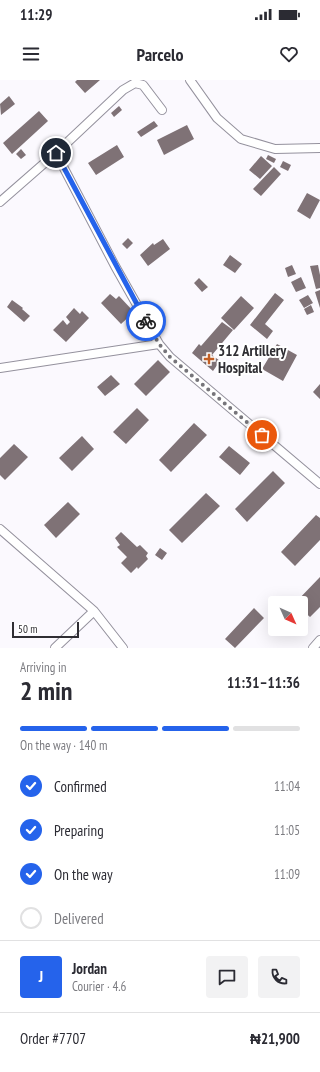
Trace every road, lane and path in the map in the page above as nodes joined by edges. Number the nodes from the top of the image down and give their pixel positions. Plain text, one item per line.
1 (190, 80) edge
2 (162, 110) dead end
3 (320, 148) edge
4 (56, 153) junction
5 (0, 202) edge
6 (159, 344) junction
7 (0, 368) edge
8 (320, 484) edge
9 (0, 528) edge
10 (94, 611) junction
11 (320, 640) edge
12 (55, 648) edge
13 (123, 648) edge
14 (313, 648) edge

1 - 3 street
2 - 4 street
4 - 5 street
4 - 6 street
6 - 7 street
6 - 8 street
9 - 10 street
10 - 12 street
10 - 13 street
11 - 14 street

